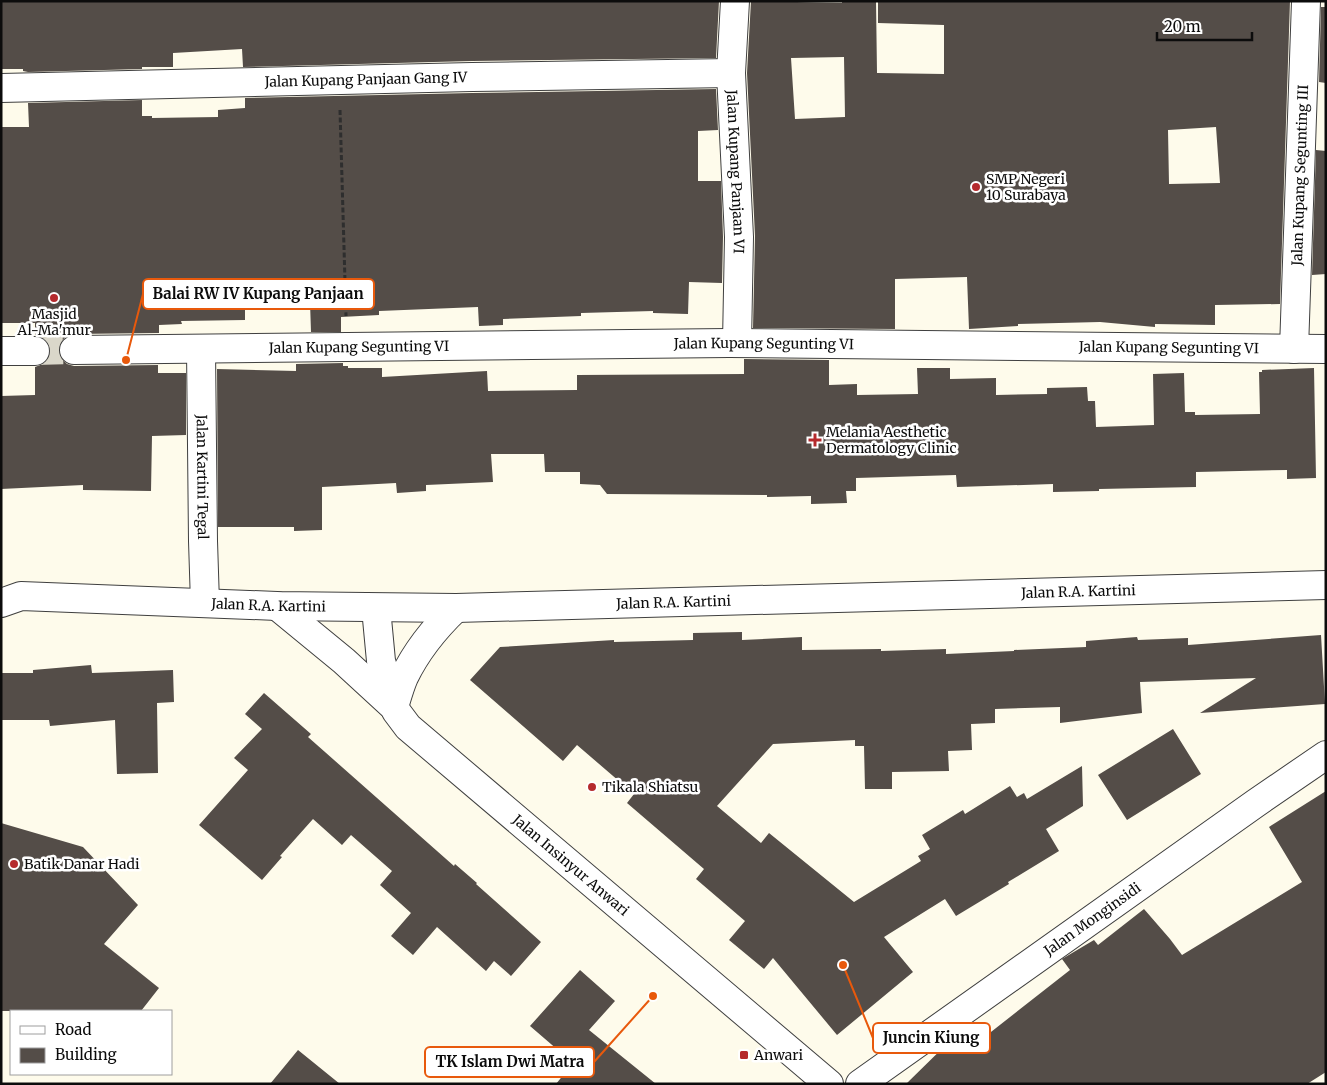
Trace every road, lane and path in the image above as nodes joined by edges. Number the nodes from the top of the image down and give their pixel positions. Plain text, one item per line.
1 (735, 1) edge
2 (1306, 1) edge
3 (731, 73) junction
4 (339, 80) junction
5 (1, 88) edge
6 (737, 343) junction
7 (347, 347) junction
8 (201, 349) junction
9 (1294, 349) junction
10 (1326, 349) edge
11 (35, 350) tunnel mouth
12 (74, 350) tunnel mouth
13 (1, 351) edge
14 (1326, 585) edge
15 (8, 595) edge
16 (205, 603) junction
17 (276, 606) junction
18 (376, 608) junction
19 (456, 608) junction
20 (394, 707) junction
21 (1326, 755) edge
22 (829, 1084) edge
23 (860, 1084) edge

1 - 3 street, Jalan Kupang Panjaan VI
2 - 9 street, Jalan Kupang Segunting III
3 - 4 street, Jalan Kupang Panjaan Gang IV
3 - 6 street, Jalan Kupang Panjaan VI
4 - 5 street, Jalan Kupang Panjaan Gang IV
4 - 7 path
6 - 7 street, Jalan Kupang Segunting VI
6 - 9 street, Jalan Kupang Segunting VI
7 - 8 street, Jalan Kupang Segunting VI
8 - 12 street, Jalan Kupang Segunting VI
8 - 16 street, Jalan Kartini Tegal
9 - 10 street, Jalan Kupang Segunting VI
11 - 13 street
14 - 19 street, Jalan R.A. Kartini
15 - 16 street, Jalan R.A. Kartini
16 - 17 street, Jalan R.A. Kartini
17 - 18 street, Jalan R.A. Kartini
17 - 20 street
18 - 19 street, Jalan R.A. Kartini
18 - 20 street, Jalan Insinyur Anwari
19 - 20 street
20 - 22 street, Jalan Insinyur Anwari
21 - 23 street, Jalan Monginsidi

